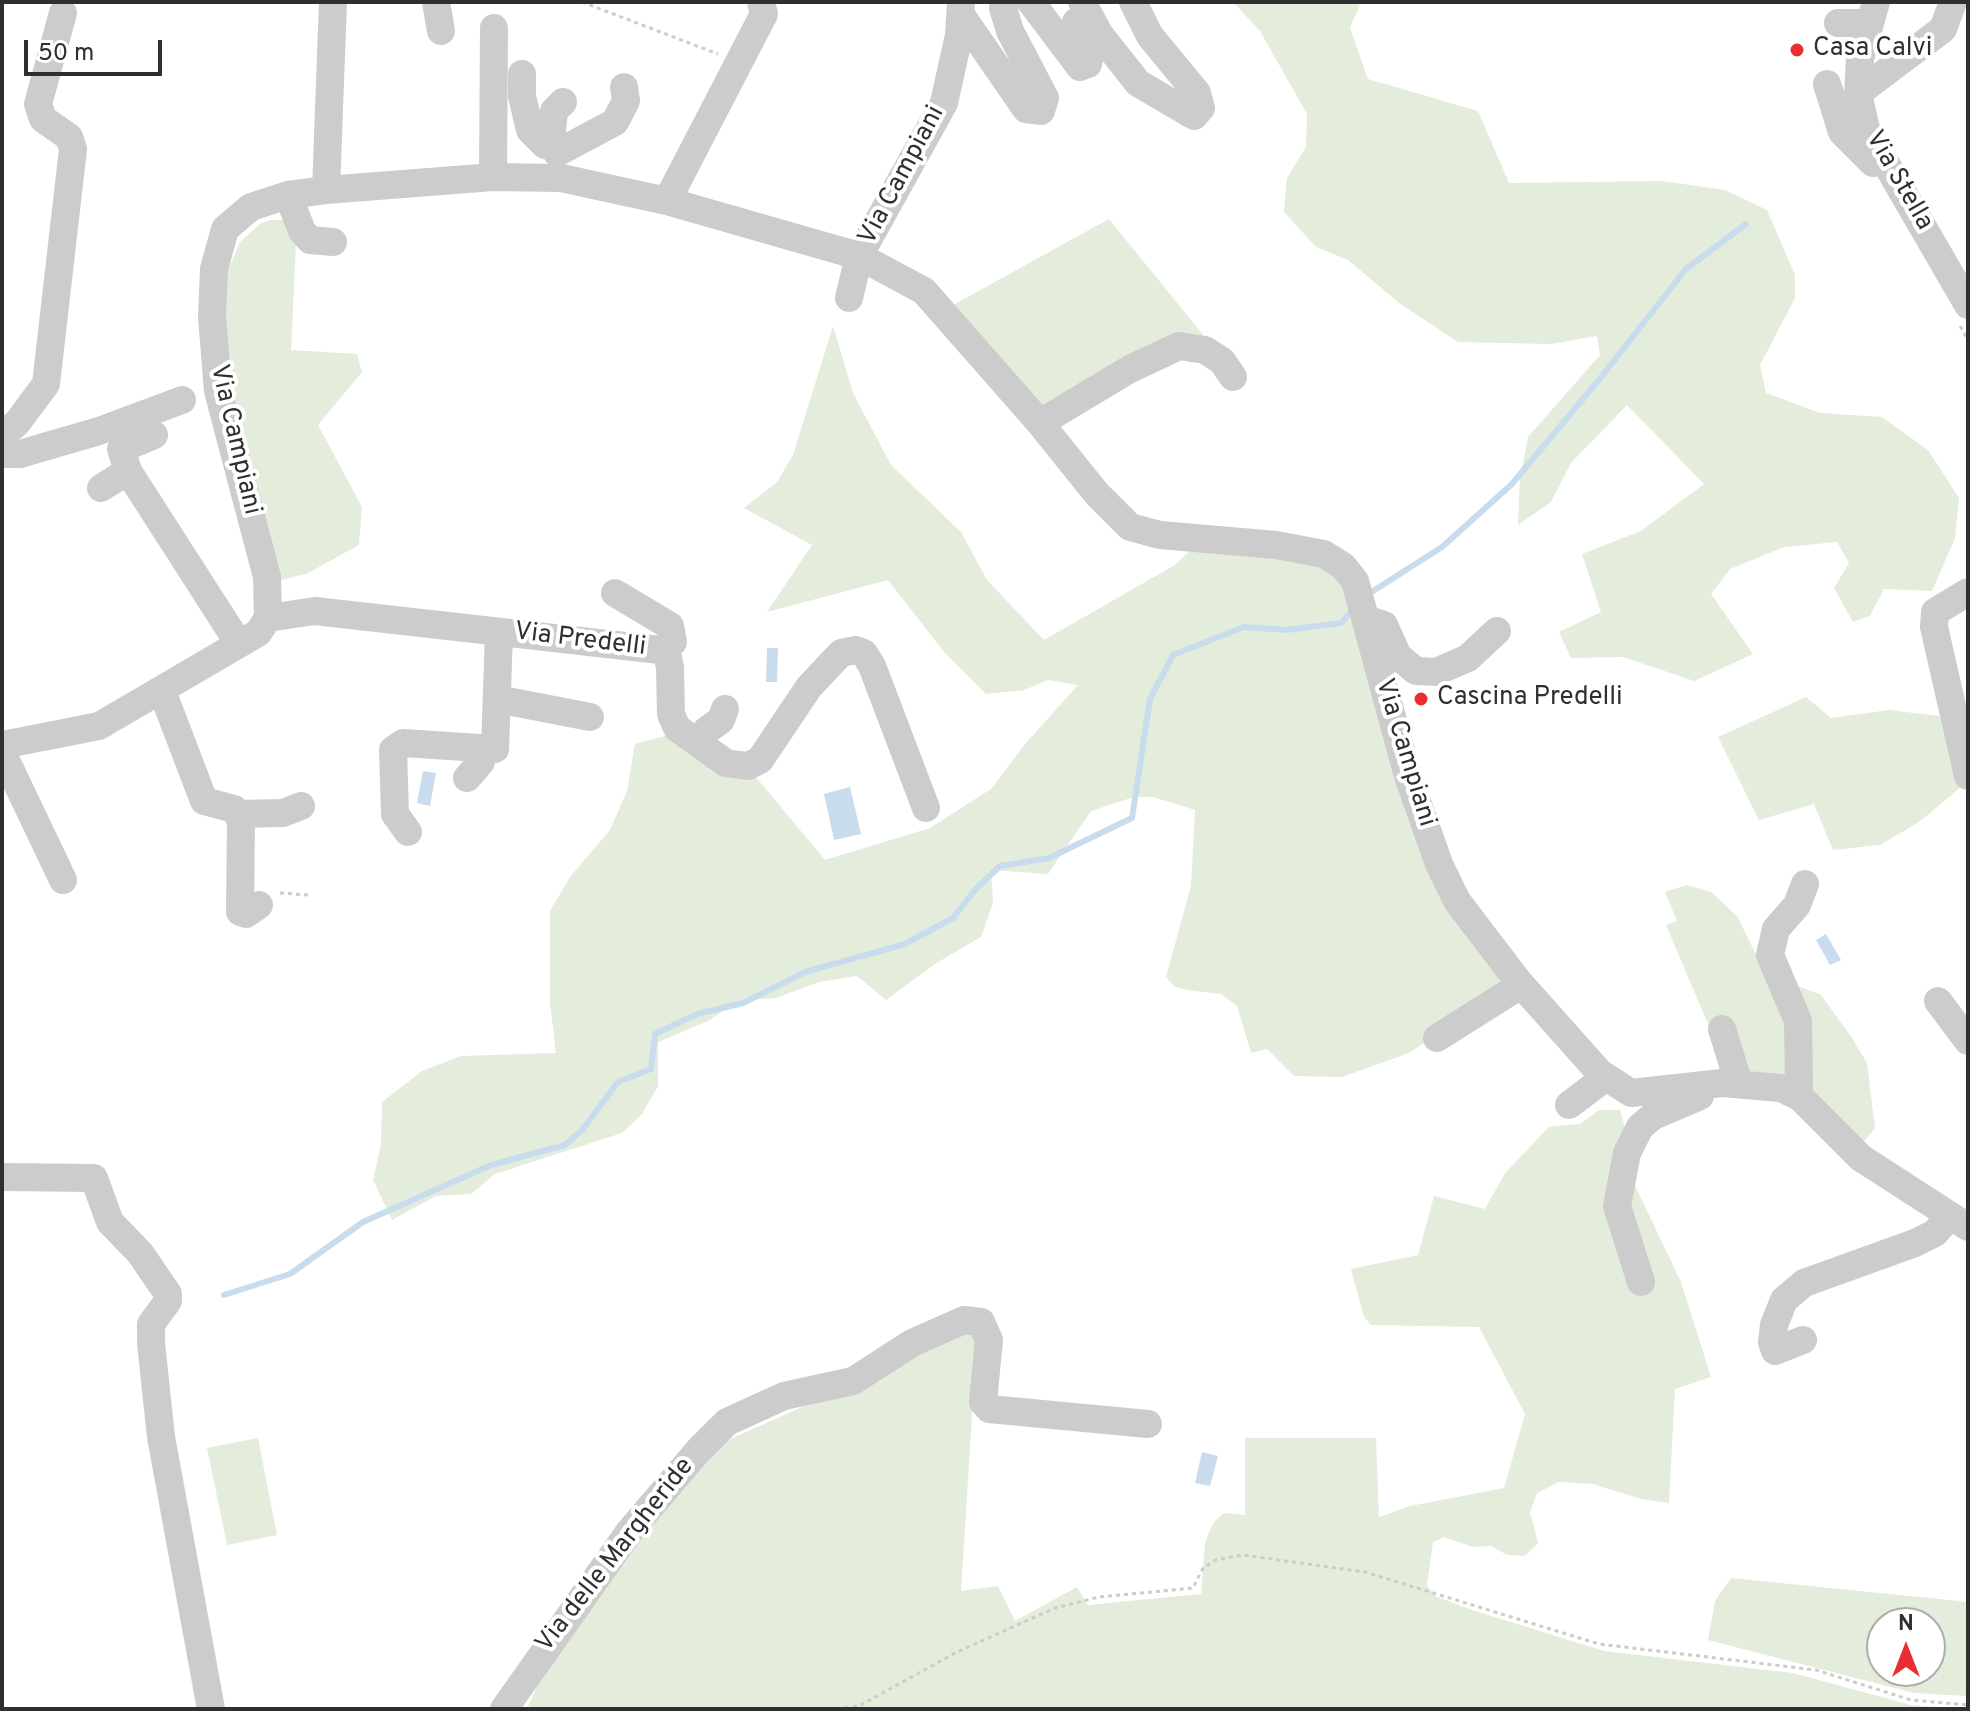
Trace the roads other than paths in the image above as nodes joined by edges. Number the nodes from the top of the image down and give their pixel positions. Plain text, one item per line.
1 (333, 2) edge
2 (436, 2) edge
3 (761, 2) edge
4 (1006, 2) edge
5 (1031, 2) edge
6 (1064, 2) edge
7 (1082, 2) edge
8 (1133, 2) edge
9 (1953, 2) edge
10 (961, 9) edge
11 (63, 13) dead end
12 (1873, 13) edge
13 (1838, 23) dead end
14 (494, 28) dead end
15 (441, 31) dead end
16 (522, 74) dead end
17 (1827, 84) dead end
18 (624, 87) dead end
19 (1858, 93) junction
20 (563, 102) dead end
21 (554, 153) junction
22 (493, 177) junction
23 (1894, 182) junction
24 (326, 190) junction
25 (288, 195) junction
26 (667, 201) junction
27 (333, 242) dead end
28 (859, 256) junction
29 (1964, 291) edge
30 (849, 298) dead end
31 (1233, 377) dead end
32 (182, 400) dead end
33 (1040, 423) junction
34 (2, 435) edge
35 (154, 435) dead end
36 (2, 454) edge
37 (131, 476) junction
38 (101, 488) dead end
39 (615, 593) dead end
40 (1937, 616) edge
41 (268, 618) junction
42 (1368, 619) junction
43 (1497, 631) dead end
44 (499, 632) junction
45 (239, 644) junction
46 (666, 649) junction
47 (162, 691) junction
48 (497, 699) junction
49 (725, 709) dead end
50 (590, 717) dead end
51 (700, 735) junction
52 (2, 745) edge
53 (489, 748) junction
54 (2, 752) edge
55 (1967, 770) edge
56 (467, 778) dead end
57 (301, 806) dead end
58 (926, 808) dead end
59 (237, 814) junction
60 (408, 832) dead end
61 (63, 880) dead end
62 (1805, 884) dead end
63 (250, 896) dead end
64 (1521, 985) junction
65 (1938, 1001) dead end
66 (1722, 1029) dead end
67 (1437, 1038) dead end
68 (1968, 1041) edge
69 (1606, 1077) junction
70 (1726, 1084) junction
71 (1793, 1094) junction
72 (1569, 1105) dead end
73 (2, 1177) edge
74 (1959, 1221) edge
75 (1641, 1282) dead end
76 (1803, 1340) dead end
77 (1148, 1424) dead end
78 (211, 1709) edge
79 (504, 1709) edge

1 - 24 street
2 - 15 street
3 - 26 street
4 - 10 street
5 - 6 street
7 - 8 street
9 - 19 street
10 - 28 street, Via Campiani
11 - 34 street
12 - 13 street
12 - 19 street, Via Stella
14 - 22 street
16 - 21 street
17 - 23 street
18 - 21 street
19 - 23 street, Via Stella
20 - 21 street
21 - 22 street, Via Campiani
21 - 26 street, Via Campiani
22 - 24 street, Via Campiani
23 - 29 street, Via Stella
24 - 25 street, Via Campiani
25 - 27 street
25 - 41 street, Via Campiani
26 - 28 street, Via Campiani
28 - 30 street
28 - 33 street, Via Campiani
31 - 33 street
32 - 36 street
33 - 42 street, Via Campiani
35 - 37 street
37 - 38 street
37 - 45 street
39 - 46 street, Via Predelli
40 - 55 street
41 - 44 street, Via Predelli
41 - 45 street
42 - 43 street
42 - 64 street, Via Campiani
44 - 46 street, Via Predelli
44 - 48 street, Via Predelli
45 - 47 street
46 - 51 street
47 - 52 street
47 - 59 street
48 - 50 street
48 - 53 street, Via Predelli
49 - 51 street
51 - 58 street
53 - 56 street
53 - 60 street
54 - 61 street
57 - 59 street
59 - 63 street
62 - 71 street
64 - 67 street
64 - 69 street, Via Campiani
65 - 68 street
66 - 70 street
69 - 70 street, Via Campiani
69 - 72 street
70 - 71 street, Via Campiani
70 - 75 street
71 - 74 street
73 - 78 street
74 - 76 street
77 - 79 street, Via delle Margheride

